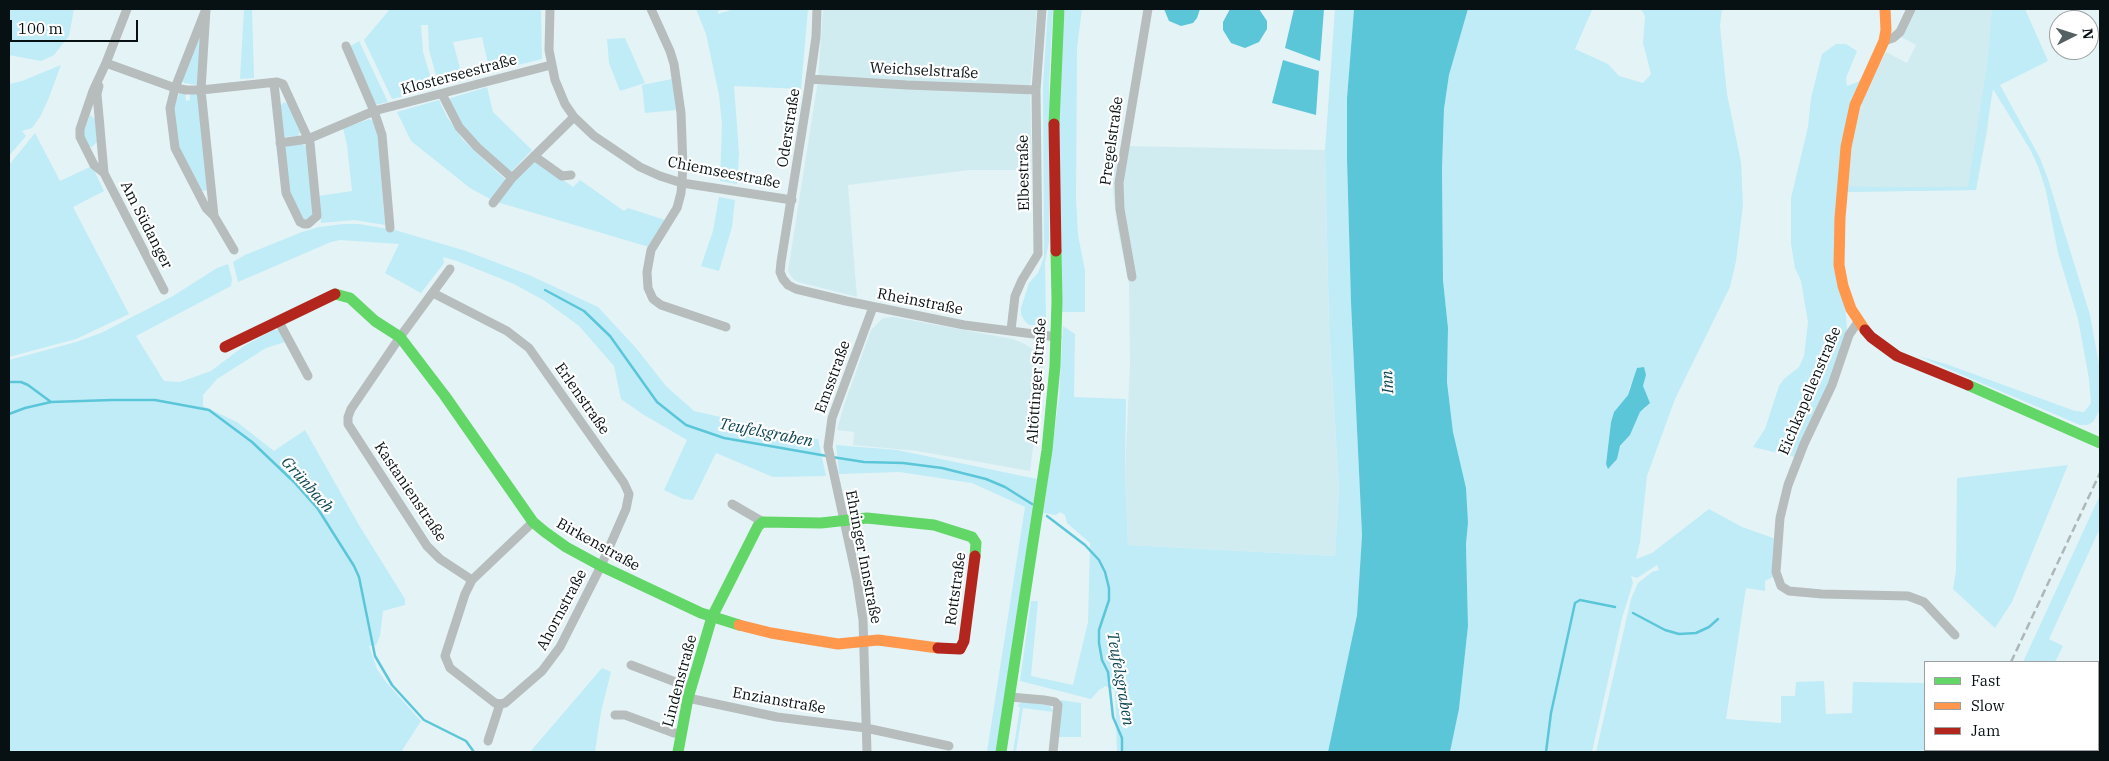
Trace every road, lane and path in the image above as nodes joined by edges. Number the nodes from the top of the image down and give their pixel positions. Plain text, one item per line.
1 (127, 9) edge
2 (206, 9) edge
3 (550, 9) edge
4 (650, 9) edge
5 (817, 9) edge
6 (1042, 9) edge
7 (1060, 9) edge
8 (1148, 9) edge
9 (1885, 9) edge
10 (1911, 9) edge
11 (1884, 41) junction
12 (346, 46) dead end
13 (188, 56) junction
14 (203, 60) junction
15 (106, 63) junction
16 (551, 65) junction
17 (101, 77) junction
18 (810, 78) junction
19 (274, 83) junction
20 (175, 88) junction
21 (201, 90) junction
22 (1036, 90) junction
23 (442, 94) junction
24 (290, 100) junction
25 (276, 104) junction
26 (374, 111) junction
27 (84, 114) junction
28 (574, 117) junction
29 (99, 118) junction
30 (308, 139) junction
31 (280, 142) junction
32 (101, 145) junction
33 (86, 147) junction
34 (534, 156) junction
35 (104, 172) junction
36 (571, 175) dead end
37 (512, 178) junction
38 (682, 182) junction
39 (212, 189) junction
40 (196, 191) junction
41 (792, 200) junction
42 (493, 203) dead end
43 (214, 216) junction
44 (390, 228) dead end
45 (234, 250) dead end
46 (450, 269) dead end
47 (1132, 278) dead end
48 (783, 279) joint
49 (164, 290) dead end
50 (433, 293) junction
51 (873, 307) junction
52 (279, 322) junction
53 (1858, 322) junction
54 (726, 327) dead end
55 (1011, 330) junction
56 (400, 337) junction
57 (1057, 337) junction
58 (225, 347) dead end
59 (308, 376) dead end
60 (2096, 442) edge
61 (830, 462) joint
62 (732, 504) dead end
63 (844, 520) junction
64 (533, 522) junction
65 (763, 522) junction
66 (601, 566) junction
67 (472, 580) junction
68 (712, 617) junction
69 (1955, 635) dead end
70 (864, 640) junction
71 (631, 665) dead end
72 (689, 693) junction
73 (1010, 697) junction
74 (500, 704) junction
75 (615, 714) dead end
76 (866, 728) junction
77 (681, 733) junction
78 (488, 741) dead end
79 (949, 746) dead end
80 (678, 752) edge
81 (867, 752) edge
82 (1001, 752) edge
83 (1053, 752) edge

1 - 15 street, Am Südanger
2 - 13 street
2 - 14 street
3 - 16 street, Chiemseestraße
4 - 38 street
5 - 18 street, Oderstraße
6 - 22 street, Elbestraße
7 - 57 street, Altöttinger Straße
8 - 47 street, Pregelstraße
9 - 11 street
10 - 11 street, Eichkapellenstraße
11 - 53 street, Eichkapellenstraße
12 - 26 street
13 - 14 street
13 - 20 street
14 - 21 street
15 - 17 street, Am Südanger
15 - 20 street
16 - 23 street, Klosterseestraße
16 - 28 street, Chiemseestraße
17 - 27 street, Am Südanger
17 - 29 street, Am Südanger
18 - 22 street, Weichselstraße
18 - 41 street, Oderstraße
19 - 21 street
19 - 24 street
19 - 25 street
20 - 21 street
20 - 40 street
21 - 39 street
22 - 55 street, Elbestraße
23 - 26 street, Klosterseestraße
23 - 37 street
24 - 25 street
24 - 30 street
25 - 31 street
26 - 30 street
26 - 44 street
27 - 29 street
27 - 33 street, Am Südanger
28 - 34 street
28 - 38 street, Chiemseestraße
29 - 32 street, Am Südanger
30 - 31 street
30 - 31 street
32 - 33 street
32 - 35 street, Am Südanger
33 - 35 street, Am Südanger
34 - 36 street
34 - 37 street
35 - 49 street, Am Südanger
37 - 42 street
38 - 41 street, Chiemseestraße
38 - 54 street
39 - 40 street
39 - 43 street
40 - 43 street
41 - 48 street, Oderstraße
43 - 45 street
46 - 50 street
48 - 51 street, Rheinstraße
50 - 56 street
50 - 66 street, Erlenstraße
51 - 55 street, Rheinstraße
51 - 61 street, Emsstraße
52 - 56 street
52 - 58 street
52 - 59 street
53 - 60 street
53 - 69 street, Eichkapellenstraße
55 - 57 street, Rheinstraße
56 - 64 street, Birkenstraße
56 - 67 street, Kastanienstraße
57 - 73 street, Altöttinger Straße
61 - 63 street, Ehringer Innstraße
62 - 65 street
63 - 65 street
63 - 70 street, Ehringer Innstraße
63 - 70 street, Rottstraße
64 - 66 street, Birkenstraße
64 - 67 street
65 - 68 street, Lindenstraße
66 - 68 street, Birkenstraße
66 - 74 street, Ahornstraße
67 - 74 street
68 - 70 street, Birkenstraße
68 - 72 street, Lindenstraße
70 - 76 street, Ehringer Innstraße
71 - 72 street, Enzianstraße
72 - 76 street, Enzianstraße
72 - 77 street, Lindenstraße
73 - 82 street, Altöttinger Straße
73 - 83 street
74 - 78 street
75 - 77 street
76 - 79 street, Enzianstraße
76 - 81 street, Ehringer Innstraße
77 - 80 street, Lindenstraße

